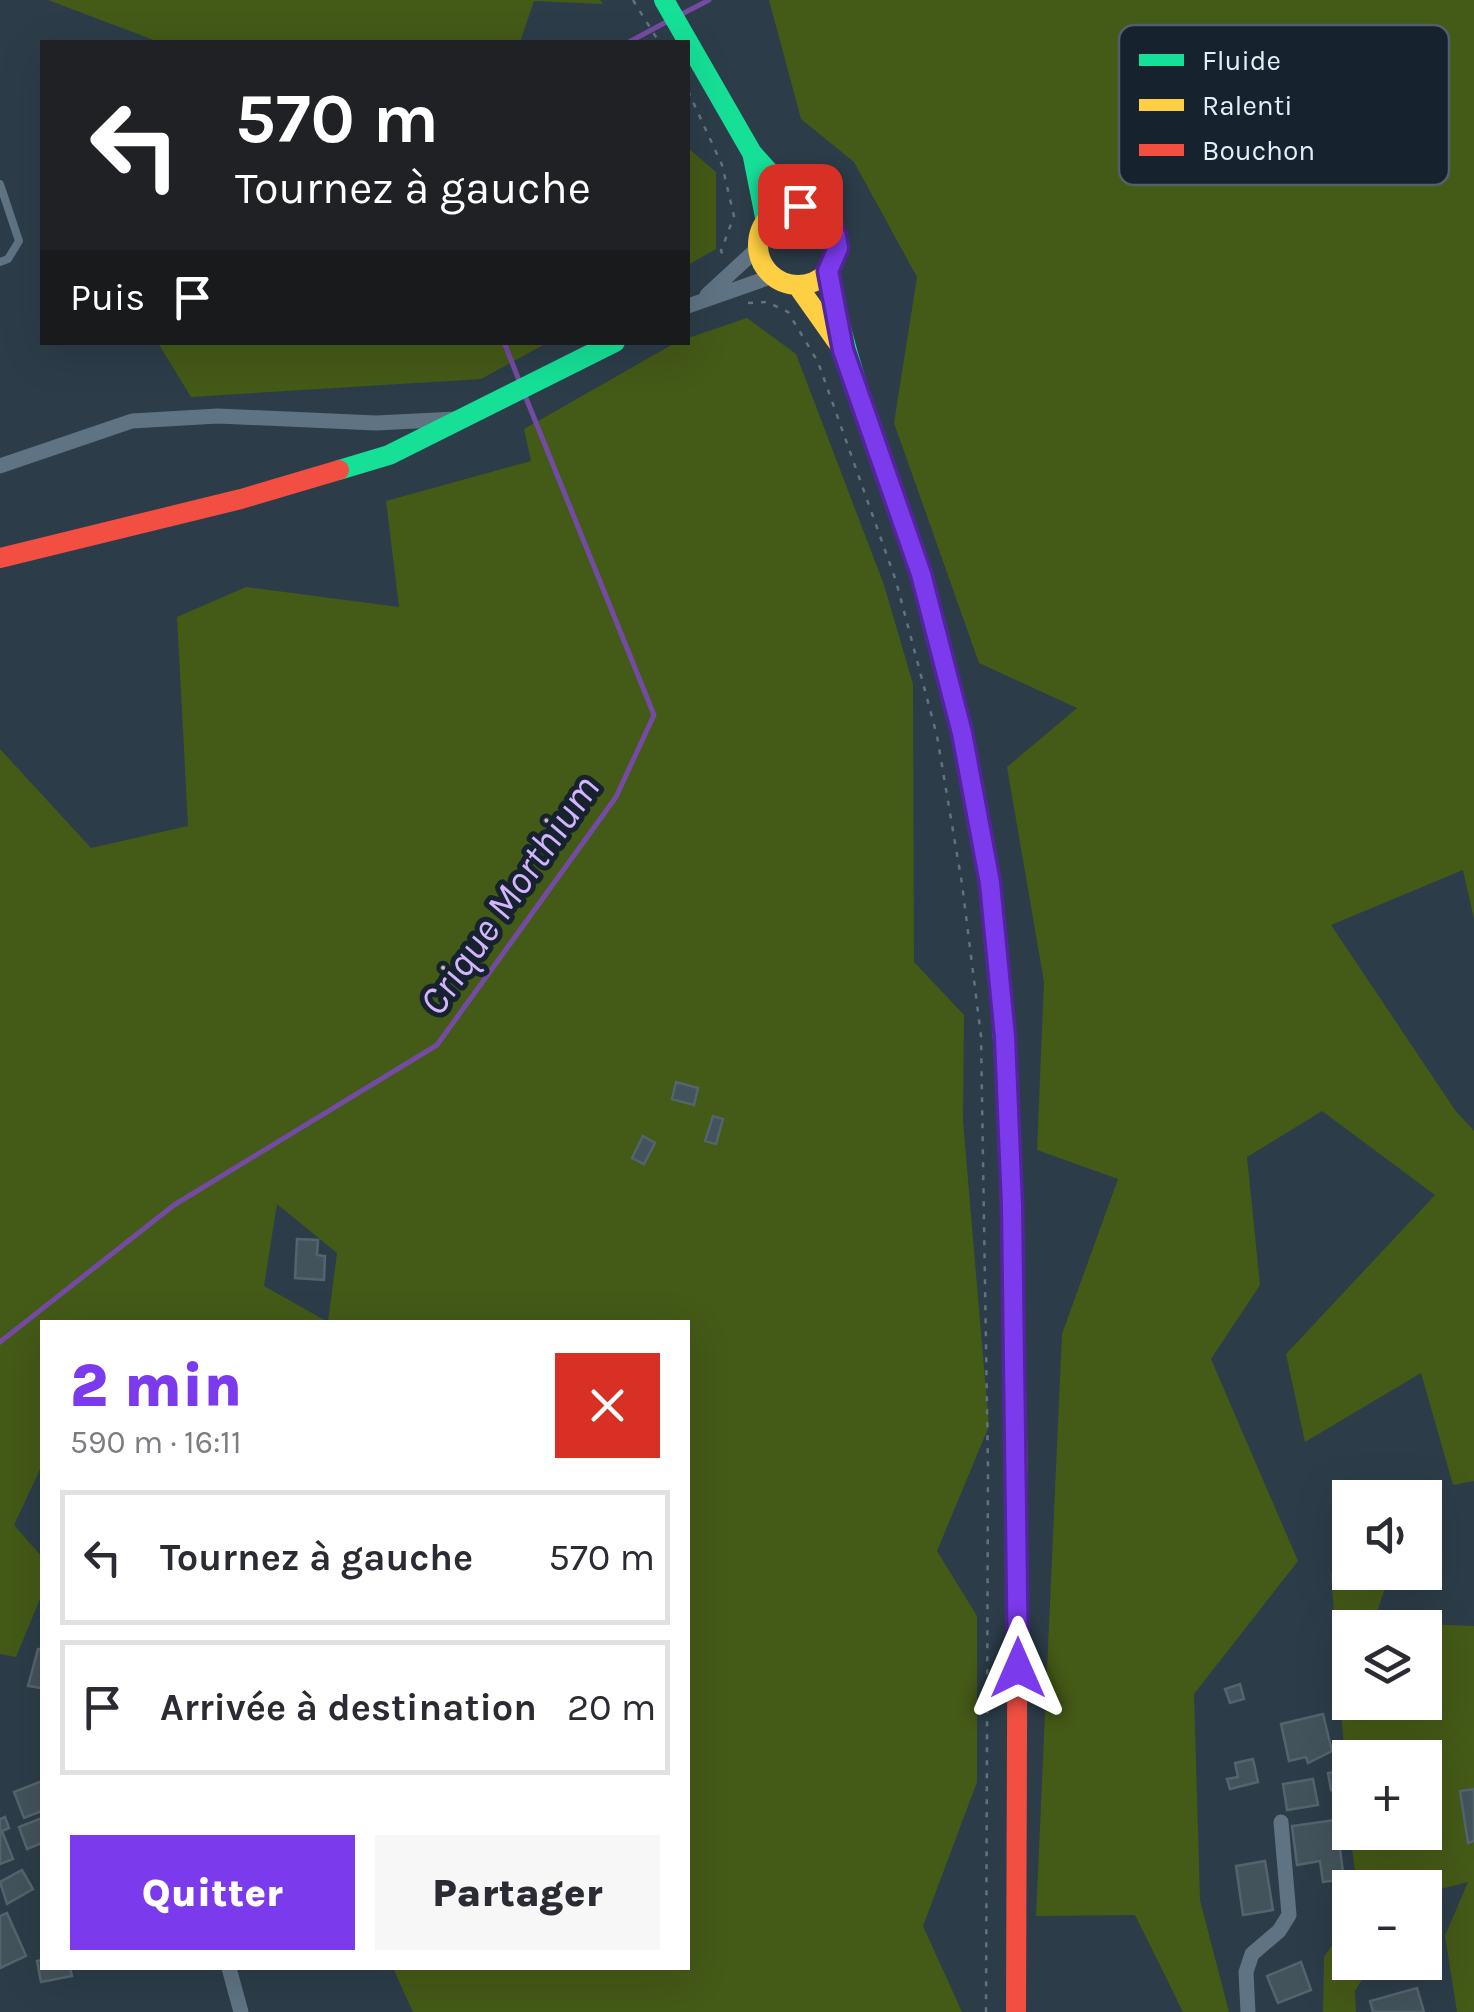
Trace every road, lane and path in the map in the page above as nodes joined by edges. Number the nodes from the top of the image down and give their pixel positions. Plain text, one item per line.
1 (633, 0) edge
2 (664, 0) edge
3 (658, 40) edge
4 (688, 40) edge
5 (690, 44) edge
6 (690, 94) edge
7 (752, 153) junction
8 (0, 184) edge
9 (800, 206) junction
10 (766, 222) junction
11 (758, 248) junction
12 (0, 262) edge
13 (828, 271) junction
14 (772, 276) junction
15 (734, 280) junction
16 (797, 286) junction
17 (690, 305) edge
18 (609, 345) edge
19 (843, 350) junction
20 (456, 419) junction
21 (0, 466) edge
22 (0, 558) edge
23 (1281, 1822) dead end
24 (230, 1970) edge
25 (241, 2012) edge
26 (986, 2012) edge
27 (1018, 2012) edge
28 (1248, 2012) edge

1 - 3 path
2 - 4 main road
5 - 7 main road
6 - 15 path
7 - 9 main road
7 - 10 main road
8 - 12 lane
9 - 10 main road
9 - 13 main road
10 - 11 main road
11 - 14 main road
11 - 15 street
13 - 16 main road
13 - 19 main road
14 - 15 street
14 - 16 main road
15 - 17 street
15 - 26 path
16 - 19 main road
18 - 20 main road
19 - 27 main road
20 - 21 street
20 - 22 main road
23 - 28 street
24 - 25 street

